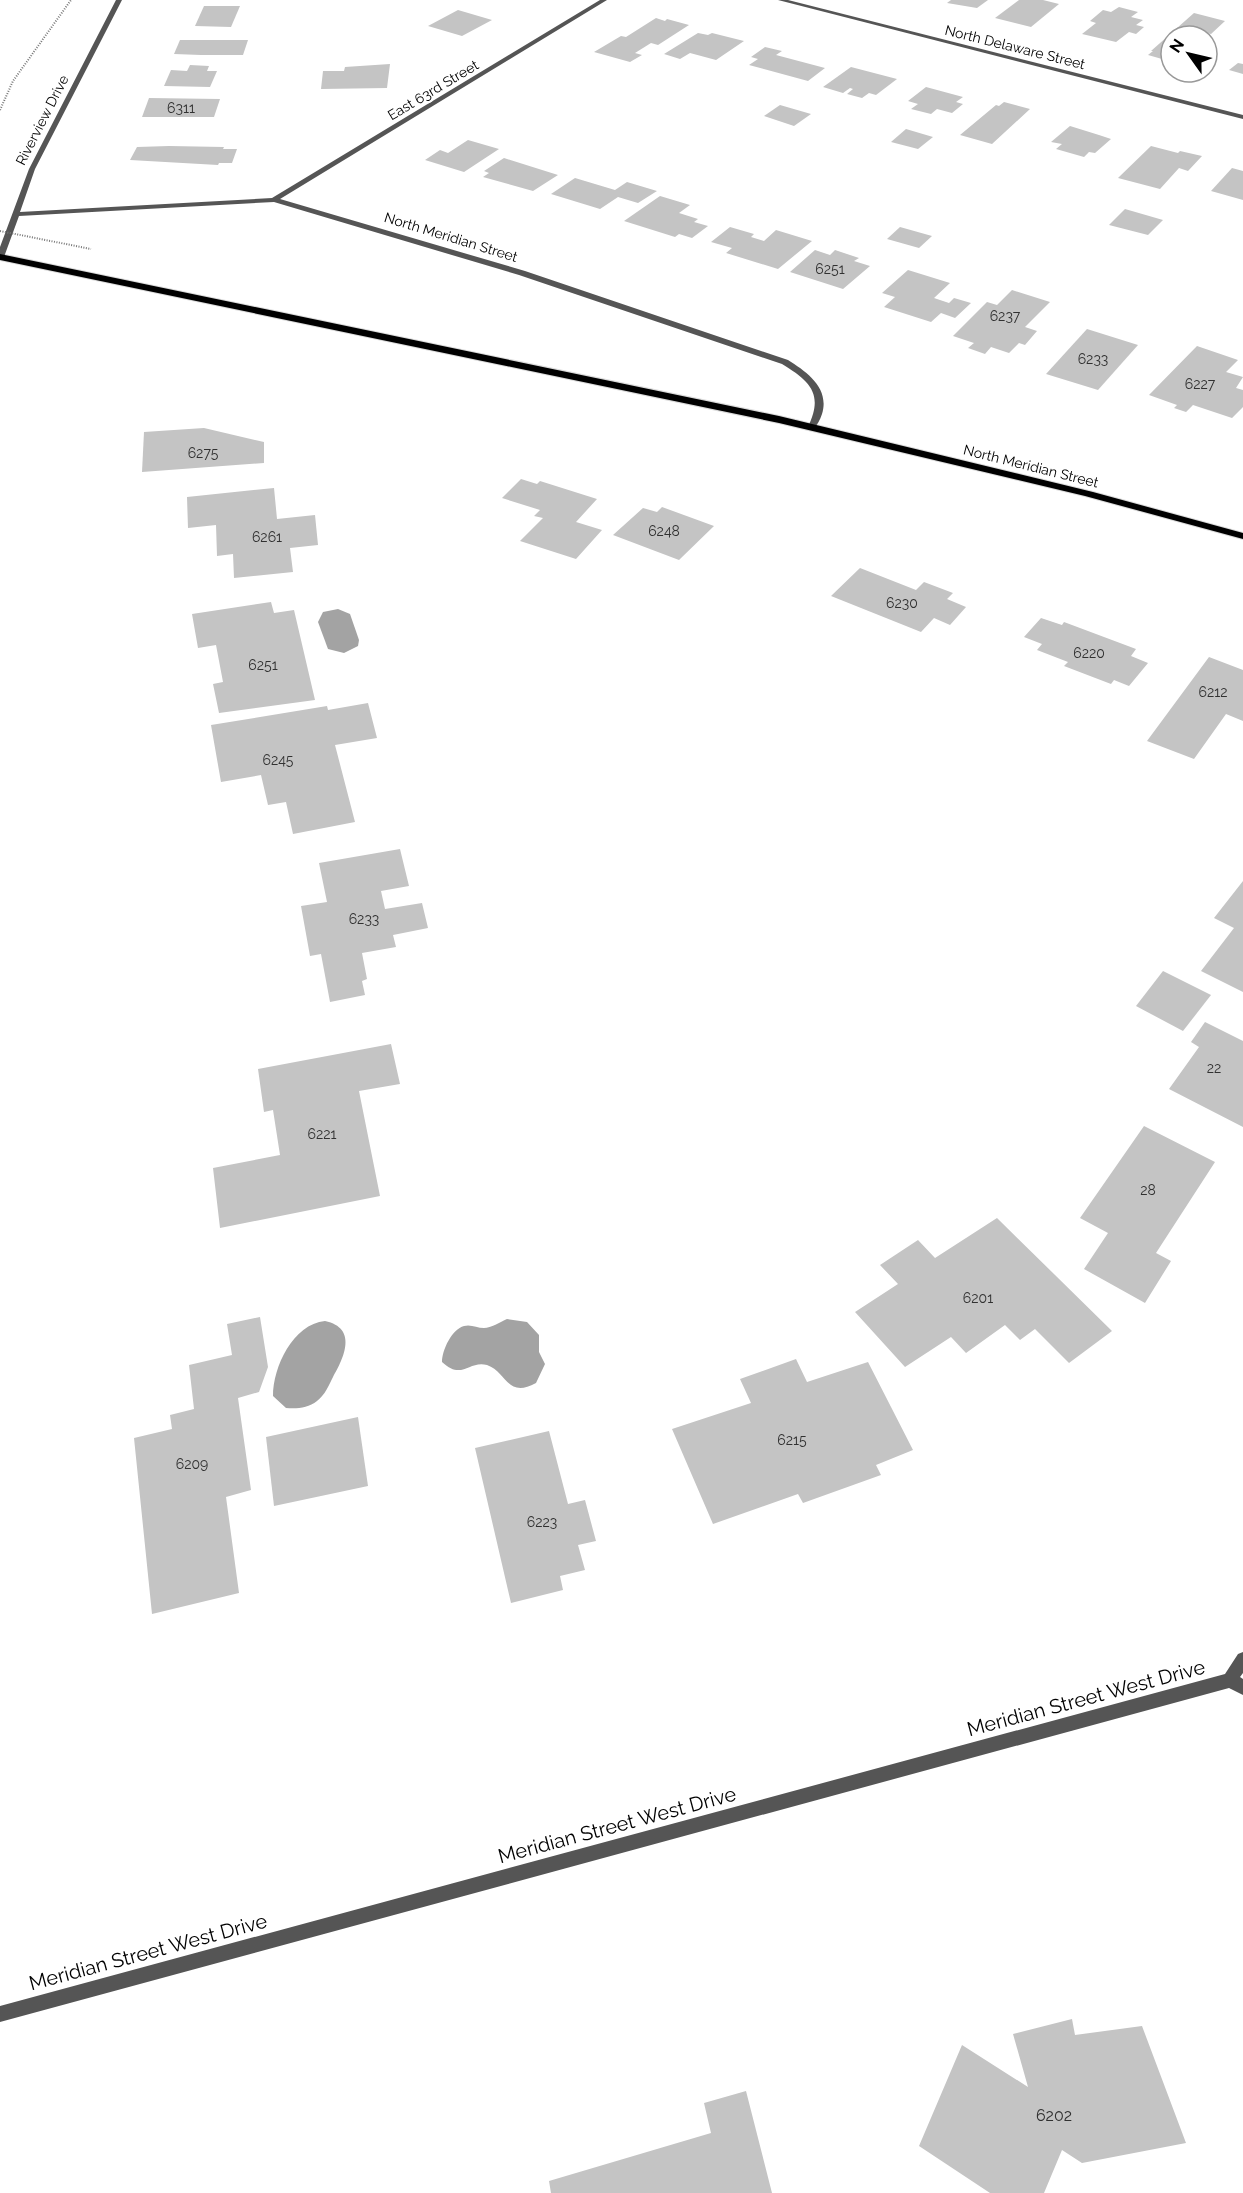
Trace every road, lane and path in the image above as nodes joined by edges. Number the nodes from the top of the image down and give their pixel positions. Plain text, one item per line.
1 (71, 0) edge
2 (119, 0) edge
3 (604, 0) edge
4 (781, 0) edge
5 (0, 110) edge
6 (1243, 117) edge
7 (274, 200) junction
8 (15, 214) junction
9 (0, 231) edge
10 (91, 249) dead end
11 (0, 257) edge
12 (812, 427) junction
13 (1243, 536) edge
14 (1243, 1659) edge
15 (1237, 1684) edge
16 (0, 2014) edge

1 - 5 path
2 - 8 street, Riverview Drive
3 - 7 street, East 63rd Street
4 - 6 street, North Delaware Street
7 - 8 street, North Meridian Street
7 - 12 street, North Meridian Street
8 - 11 street, Riverview Drive
9 - 10 path, bridge
11 - 12 main road, North Meridian Street
12 - 13 main road, North Meridian Street
14 - 15 street
15 - 16 street, Meridian Street West Drive

